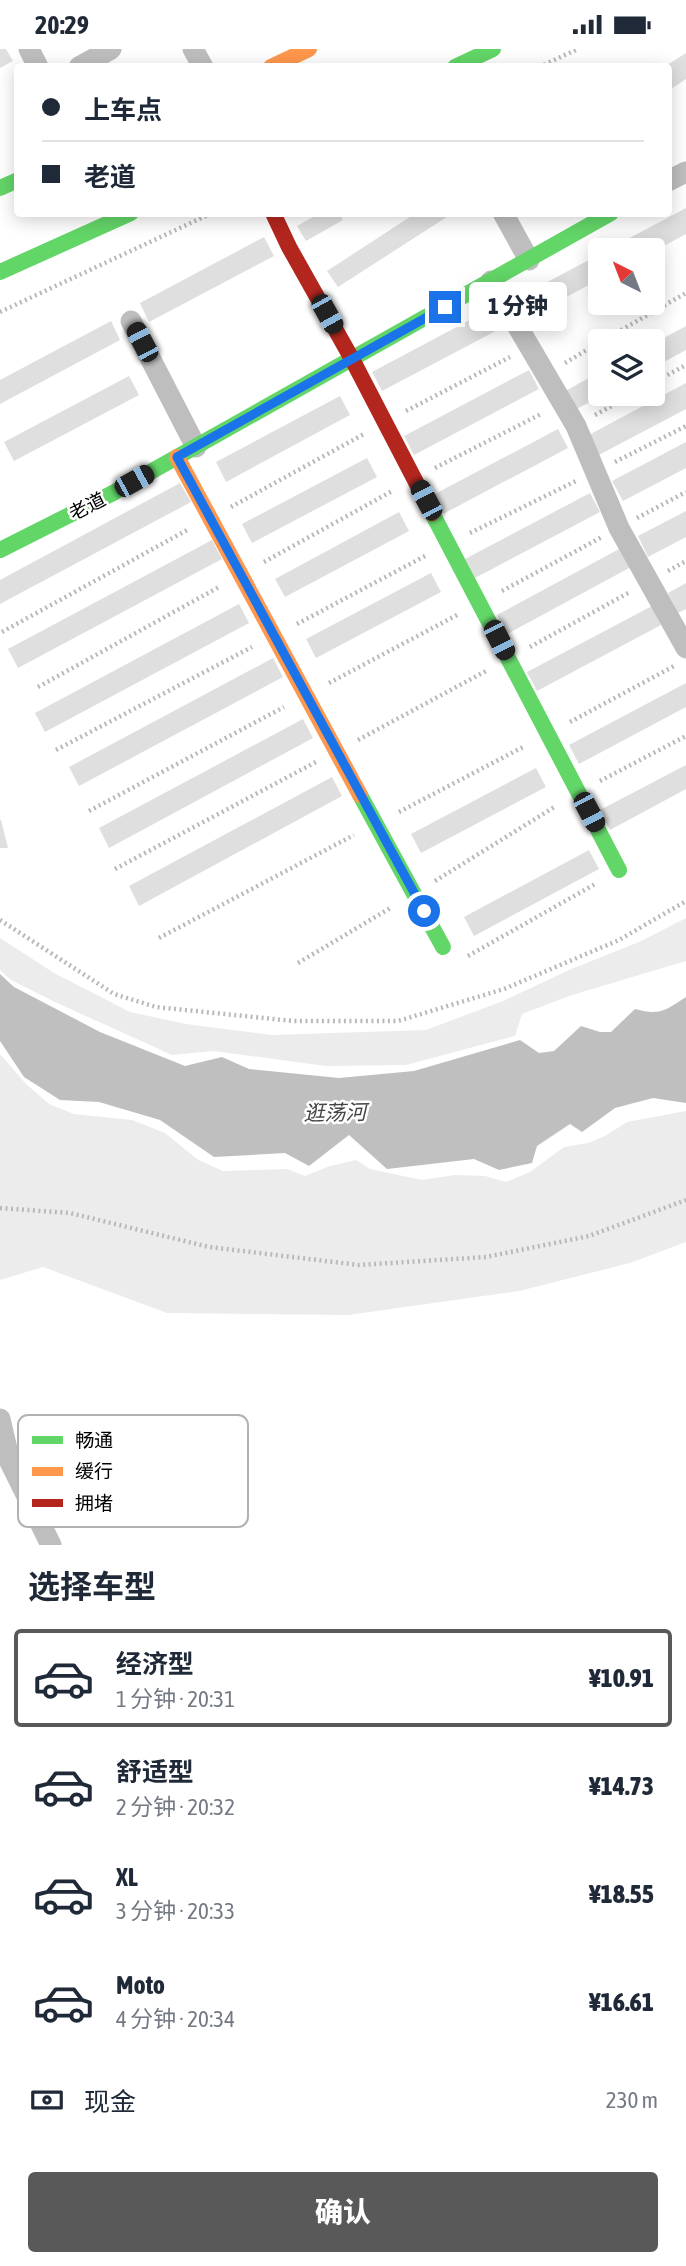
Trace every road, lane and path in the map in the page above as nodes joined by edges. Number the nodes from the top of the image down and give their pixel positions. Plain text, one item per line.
1 (111, 49) edge
2 (309, 49) edge
3 (493, 49) edge
4 (578, 49) edge
5 (86, 63) edge
6 (279, 63) edge
7 (463, 63) edge
8 (548, 63) edge
9 (122, 217) edge
10 (203, 217) edge
11 (275, 217) edge
12 (505, 217) edge
13 (604, 217) edge
14 (529, 260) junction
15 (0, 272) edge
16 (491, 281) junction
17 (686, 293) edge
18 (0, 312) edge
19 (131, 321) dead end
20 (624, 329) edge
21 (529, 347) junction
22 (588, 349) edge
23 (352, 359) junction
24 (686, 365) edge
25 (545, 374) junction
26 (665, 376) edge
27 (563, 403) junction
28 (612, 406) edge
29 (386, 422) junction
30 (576, 426) junction
31 (686, 426) edge
32 (196, 446) junction
33 (177, 457) junction
34 (595, 472) junction
35 (415, 478) junction
36 (686, 492) edge
37 (619, 528) junction
38 (449, 544) junction
39 (0, 550) edge
40 (686, 561) edge
41 (648, 582) junction
42 (480, 602) junction
43 (686, 649) edge
44 (509, 659) junction
45 (686, 659) edge
46 (548, 733) junction
47 (686, 736) edge
48 (579, 792) junction
49 (620, 870) joint
50 (414, 894) junction
51 (686, 901) edge
52 (0, 921) edge
53 (443, 947) joint
54 (298, 963) dead end
55 (686, 1200) edge
56 (0, 1208) edge
57 (0, 1419) edge
58 (18, 1478) edge
59 (42, 1527) edge
60 (51, 1545) edge

1 - 5 street
2 - 6 street
3 - 7 street
4 - 8 path
9 - 15 street
10 - 18 path
11 - 23 street
12 - 14 street
13 - 14 street, 老道
14 - 16 street, 老道
16 - 21 street
16 - 23 street, 老道
17 - 20 path
19 - 32 street
21 - 25 street
21 - 29 path
22 - 25 path
23 - 29 street
23 - 32 street, 老道
24 - 26 path
25 - 27 street
27 - 30 street
27 - 35 path
28 - 30 path
29 - 35 street
30 - 34 street
31 - 34 path
32 - 33 street, 老道
33 - 39 street, 老道
33 - 50 street
34 - 37 street
34 - 38 path
35 - 38 street
36 - 37 path
37 - 41 street
37 - 42 path
38 - 42 street
40 - 41 path
41 - 43 street
41 - 44 path
42 - 44 street
44 - 46 street
45 - 46 path
46 - 48 street
47 - 48 path
48 - 49 street
48 - 50 path
49 - 53 path
50 - 53 street
50 - 54 path
51 - 52 path
55 - 56 path
57 - 58 street
59 - 60 street

